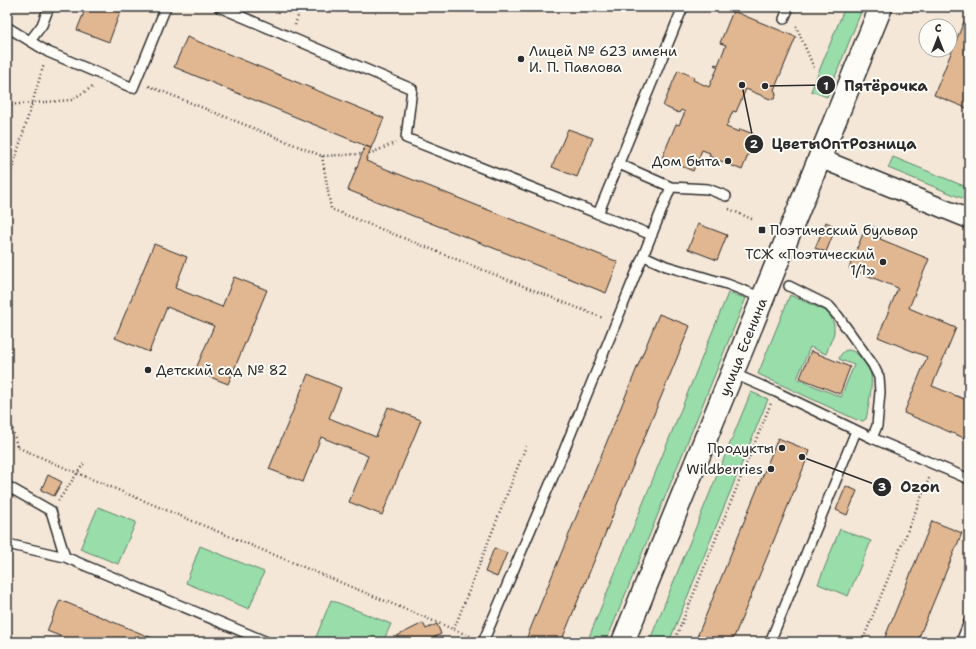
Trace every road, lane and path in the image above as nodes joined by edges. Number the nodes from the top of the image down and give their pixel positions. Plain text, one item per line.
1 (49, 7) edge
2 (166, 7) edge
3 (219, 7) edge
4 (301, 7) edge
5 (683, 7) edge
6 (881, 7) edge
7 (789, 8) edge
8 (784, 19) dead end
9 (7, 27) edge
10 (290, 37) junction
11 (30, 41) junction
12 (48, 52) junction
13 (815, 70) dead end
14 (108, 78) junction
15 (136, 80) junction
16 (33, 104) junction
17 (7, 105) edge
18 (406, 138) junction
19 (362, 154) dead end
20 (369, 154) dead end
21 (322, 156) junction
22 (820, 158) junction
23 (619, 164) junction
24 (7, 186) edge
25 (672, 187) junction
26 (726, 196) joint
27 (598, 214) junction
28 (969, 219) edge
29 (754, 220) dead end
30 (652, 235) junction
31 (644, 256) junction
32 (789, 286) dead end
33 (763, 298) junction
34 (616, 324) junction
35 (732, 373) junction
36 (776, 392) junction
37 (7, 406) edge
38 (856, 431) junction
39 (872, 438) junction
40 (526, 446) dead end
41 (85, 462) dead end
42 (934, 464) junction
43 (78, 473) junction
44 (969, 479) edge
45 (7, 486) edge
46 (51, 511) junction
47 (7, 544) edge
48 (65, 557) junction
49 (969, 622) edge
50 (454, 629) junction
51 (267, 642) edge
52 (483, 642) edge
53 (623, 642) edge
54 (674, 642) edge
55 (770, 642) edge
56 (862, 642) edge
57 (961, 642) edge

1 - 11 lane
2 - 15 lane
3 - 10 lane
4 - 10 path
5 - 23 lane
6 - 22 street, улица Есенина
7 - 8 lane
7 - 13 path
9 - 11 lane
10 - 18 lane
11 - 12 lane
12 - 14 lane
12 - 16 path
14 - 15 lane
14 - 16 path
15 - 21 path
16 - 17 path
16 - 24 path
18 - 20 path
18 - 27 lane
19 - 21 path
21 - 34 path
22 - 28 street
22 - 33 street, улица Есенина
23 - 25 lane
23 - 27 lane
25 - 26 lane
25 - 30 lane
26 - 29 path
27 - 30 lane
30 - 31 lane
31 - 33 lane
31 - 34 lane
32 - 39 lane
33 - 35 street, улица Есенина
34 - 52 lane
35 - 36 lane
35 - 53 street, улица Есенина
36 - 38 lane
36 - 54 path
37 - 43 path
38 - 39 lane
38 - 55 lane
39 - 42 lane
40 - 50 path
41 - 43 path
42 - 44 lane
42 - 56 path
43 - 46 path
43 - 50 path
45 - 46 lane
46 - 48 lane
47 - 48 lane
48 - 51 lane
49 - 57 lane
50 - 52 path

